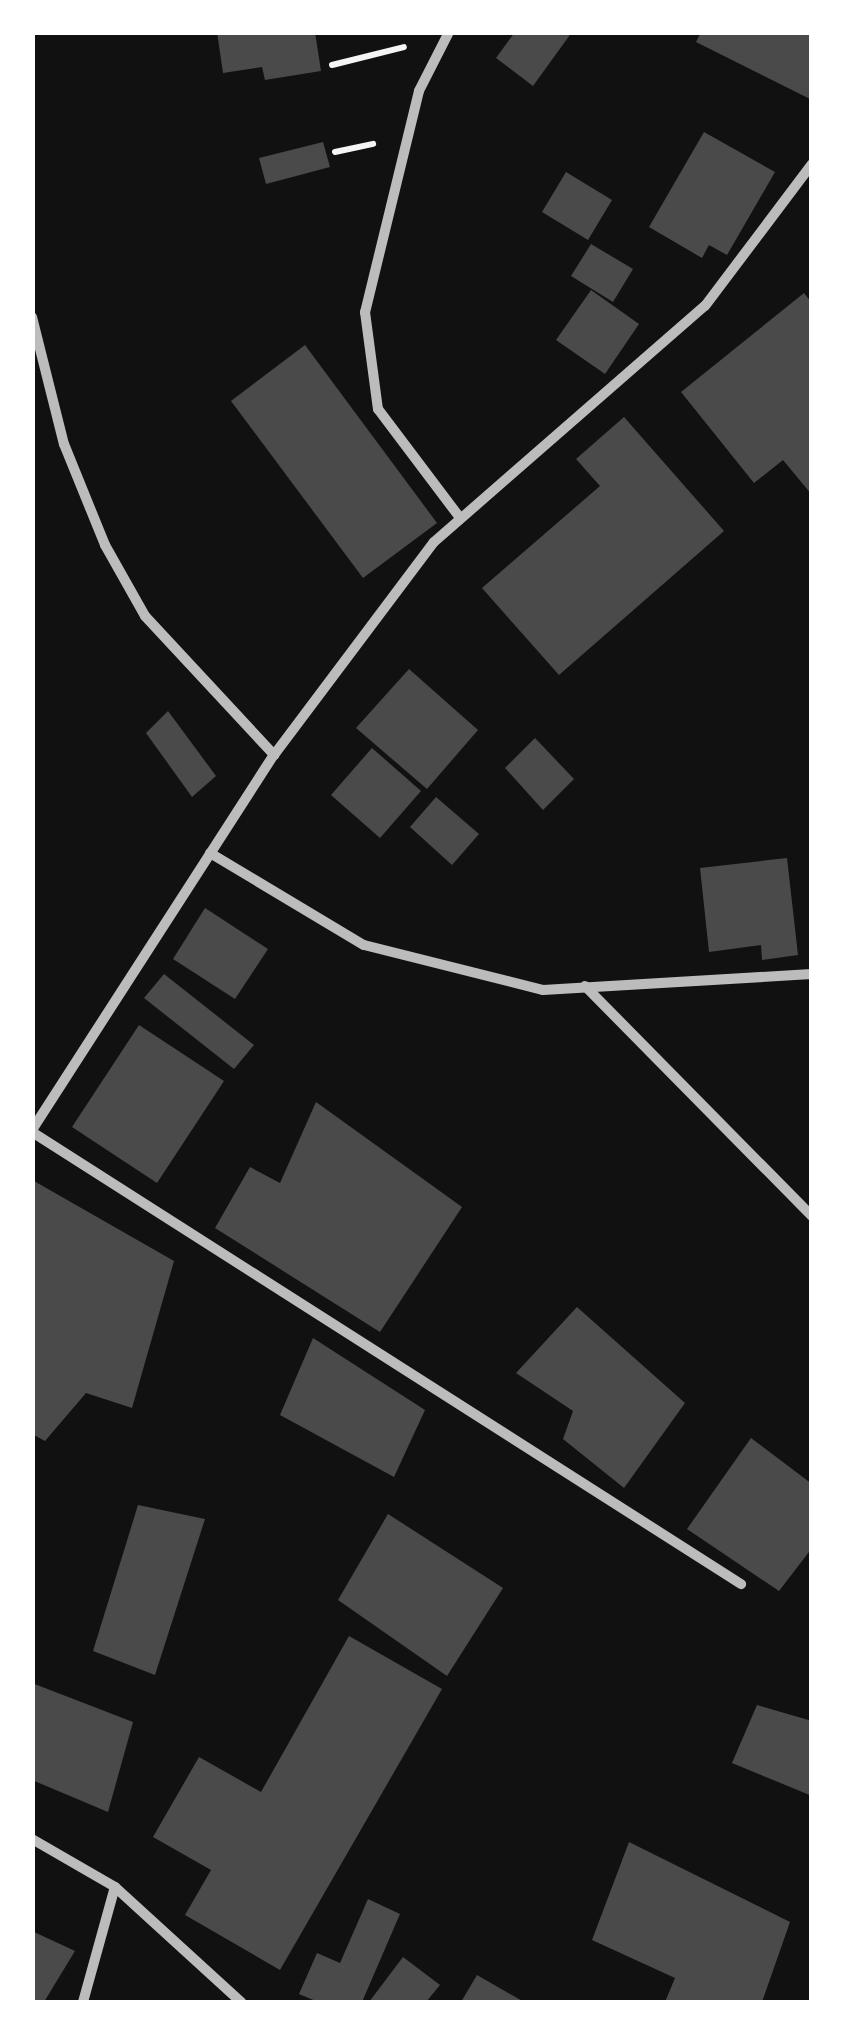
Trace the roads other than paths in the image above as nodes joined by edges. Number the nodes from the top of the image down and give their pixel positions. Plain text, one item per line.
1 (448, 34) edge
2 (812, 164) edge
3 (32, 317) edge
4 (460, 518) junction
5 (274, 754) junction
6 (210, 853) junction
7 (812, 974) edge
8 (585, 986) junction
9 (32, 1131) edge
10 (812, 1216) edge
11 (741, 1584) dead end
12 (32, 1839) edge
13 (115, 1887) junction
14 (83, 2002) edge
15 (241, 2002) edge

1 - 4 street
2 - 4 street
3 - 5 street
4 - 5 street
5 - 6 street
6 - 8 street
6 - 9 street
7 - 8 street
8 - 10 street
9 - 11 street
12 - 13 street
13 - 14 street
13 - 15 street

